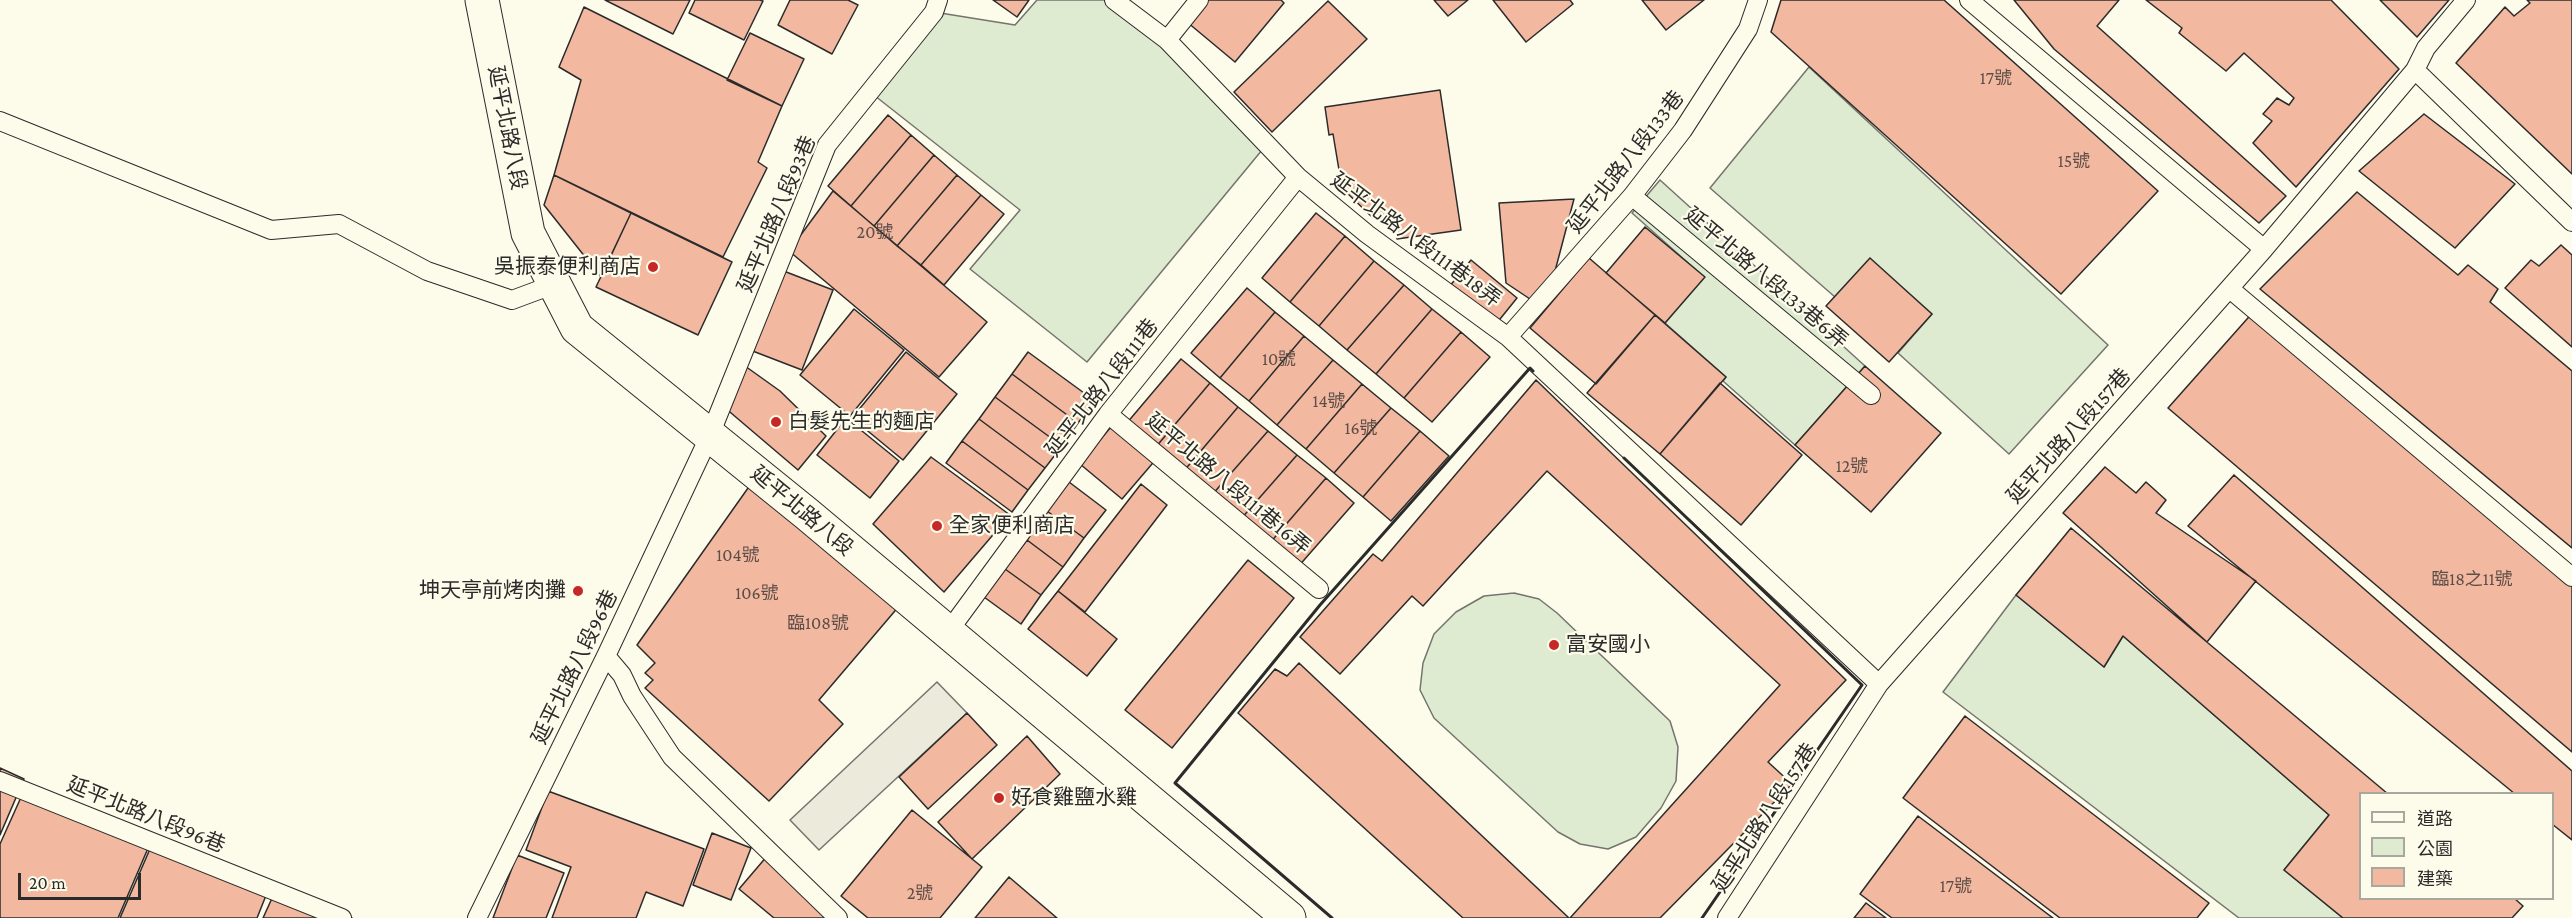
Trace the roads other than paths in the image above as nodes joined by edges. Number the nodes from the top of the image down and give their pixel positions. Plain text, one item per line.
1 (482, 0) edge
2 (938, 0) edge
3 (1114, 0) edge
4 (1199, 0) edge
5 (1758, 0) edge
6 (1969, 0) edge
7 (2466, 0) edge
8 (1167, 40) junction
9 (2415, 70) junction
10 (0, 121) edge
11 (1298, 177) junction
12 (1632, 196) junction
13 (2572, 222) edge
14 (2264, 249) junction
15 (555, 284) junction
16 (2230, 289) junction
17 (1508, 337) junction
18 (1871, 395) dead end
19 (1108, 414) junction
20 (710, 435) junction
21 (2572, 577) edge
22 (1319, 589) dead end
23 (948, 632) junction
24 (606, 656) junction
25 (1879, 684) junction
26 (0, 781) edge
27 (342, 918) edge
28 (477, 918) edge
29 (838, 918) edge
30 (1289, 918) edge
31 (1727, 918) edge

1 - 15 street, 延平北路八段
2 - 20 lane, 延平北路八段93巷
3 - 8 lane
4 - 8 lane
5 - 12 lane, 延平北路八段133巷
6 - 14 lane
7 - 9 lane, 延平北路八段157巷
8 - 11 lane
9 - 13 lane
9 - 14 lane, 延平北路八段157巷
10 - 15 lane
11 - 17 lane, 延平北路八段111巷18弄
11 - 19 lane, 延平北路八段111巷
12 - 17 lane, 延平北路八段133巷
12 - 18 lane, 延平北路八段133巷6弄
14 - 16 lane, 延平北路八段157巷
15 - 20 street, 延平北路八段
16 - 21 lane
16 - 25 lane, 延平北路八段157巷
17 - 25 lane, 延平北路八段111巷18弄
19 - 22 lane, 延平北路八段111巷16弄
19 - 23 lane, 延平北路八段111巷
20 - 23 street, 延平北路八段
20 - 24 lane, 延平北路八段96巷
23 - 30 street, 延平北路八段
24 - 28 lane, 延平北路八段96巷
24 - 29 lane
25 - 31 lane, 延平北路八段157巷
26 - 27 lane, 延平北路八段96巷

